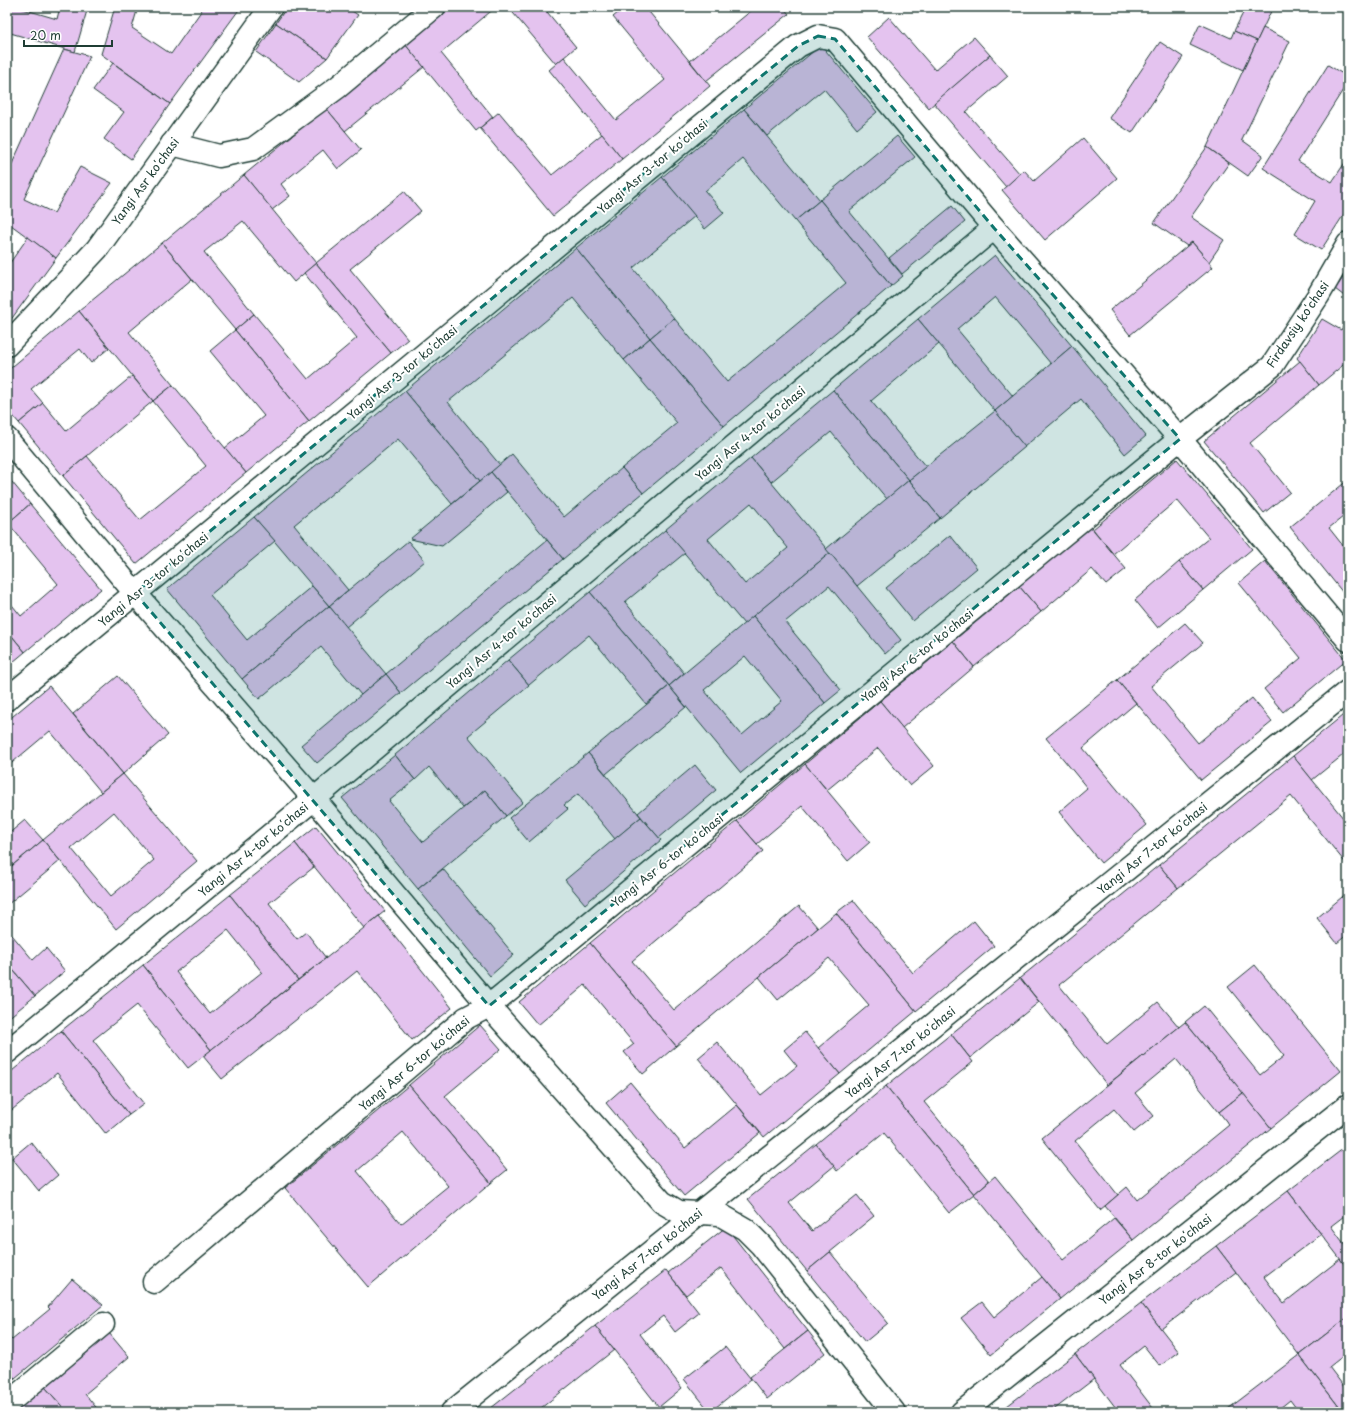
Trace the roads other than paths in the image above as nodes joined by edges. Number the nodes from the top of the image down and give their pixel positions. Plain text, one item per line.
1 (270, 7) edge
2 (434, 7) edge
3 (172, 144) junction
4 (994, 228) junction
5 (1348, 244) edge
6 (7, 345) edge
7 (7, 439) edge
8 (1180, 439) junction
9 (135, 593) junction
10 (1348, 640) edge
11 (1348, 691) edge
12 (7, 699) edge
13 (314, 799) junction
14 (489, 1006) junction
15 (7, 1052) edge
16 (1348, 1105) edge
17 (700, 1212) junction
18 (154, 1282) dead end
19 (103, 1324) dead end
20 (7, 1404) edge
21 (452, 1412) edge
22 (894, 1412) edge
23 (962, 1412) edge

1 - 3 street, Yangi Asr koʻchasi
2 - 3 street
3 - 6 street, Yangi Asr koʻchasi
4 - 8 street, Yangi Asr 3-tor koʻchasi
4 - 9 street, Yangi Asr 3-tor koʻchasi
4 - 13 street, Yangi Asr 4-tor koʻchasi
5 - 8 street, Firdavsiy koʻchasi
7 - 9 street
8 - 10 street, Yangi Asr 3-tor koʻchasi
8 - 14 street, Yangi Asr 6-tor koʻchasi
9 - 12 street, Yangi Asr 3-tor koʻchasi
9 - 13 street
11 - 17 street, Yangi Asr 7-tor koʻchasi
13 - 14 street
13 - 15 street, Yangi Asr 4-tor koʻchasi
14 - 17 street
14 - 18 street, Yangi Asr 6-tor koʻchasi
16 - 23 street, Yangi Asr 8-tor koʻchasi
17 - 21 street, Yangi Asr 7-tor koʻchasi
17 - 22 street
19 - 20 street

